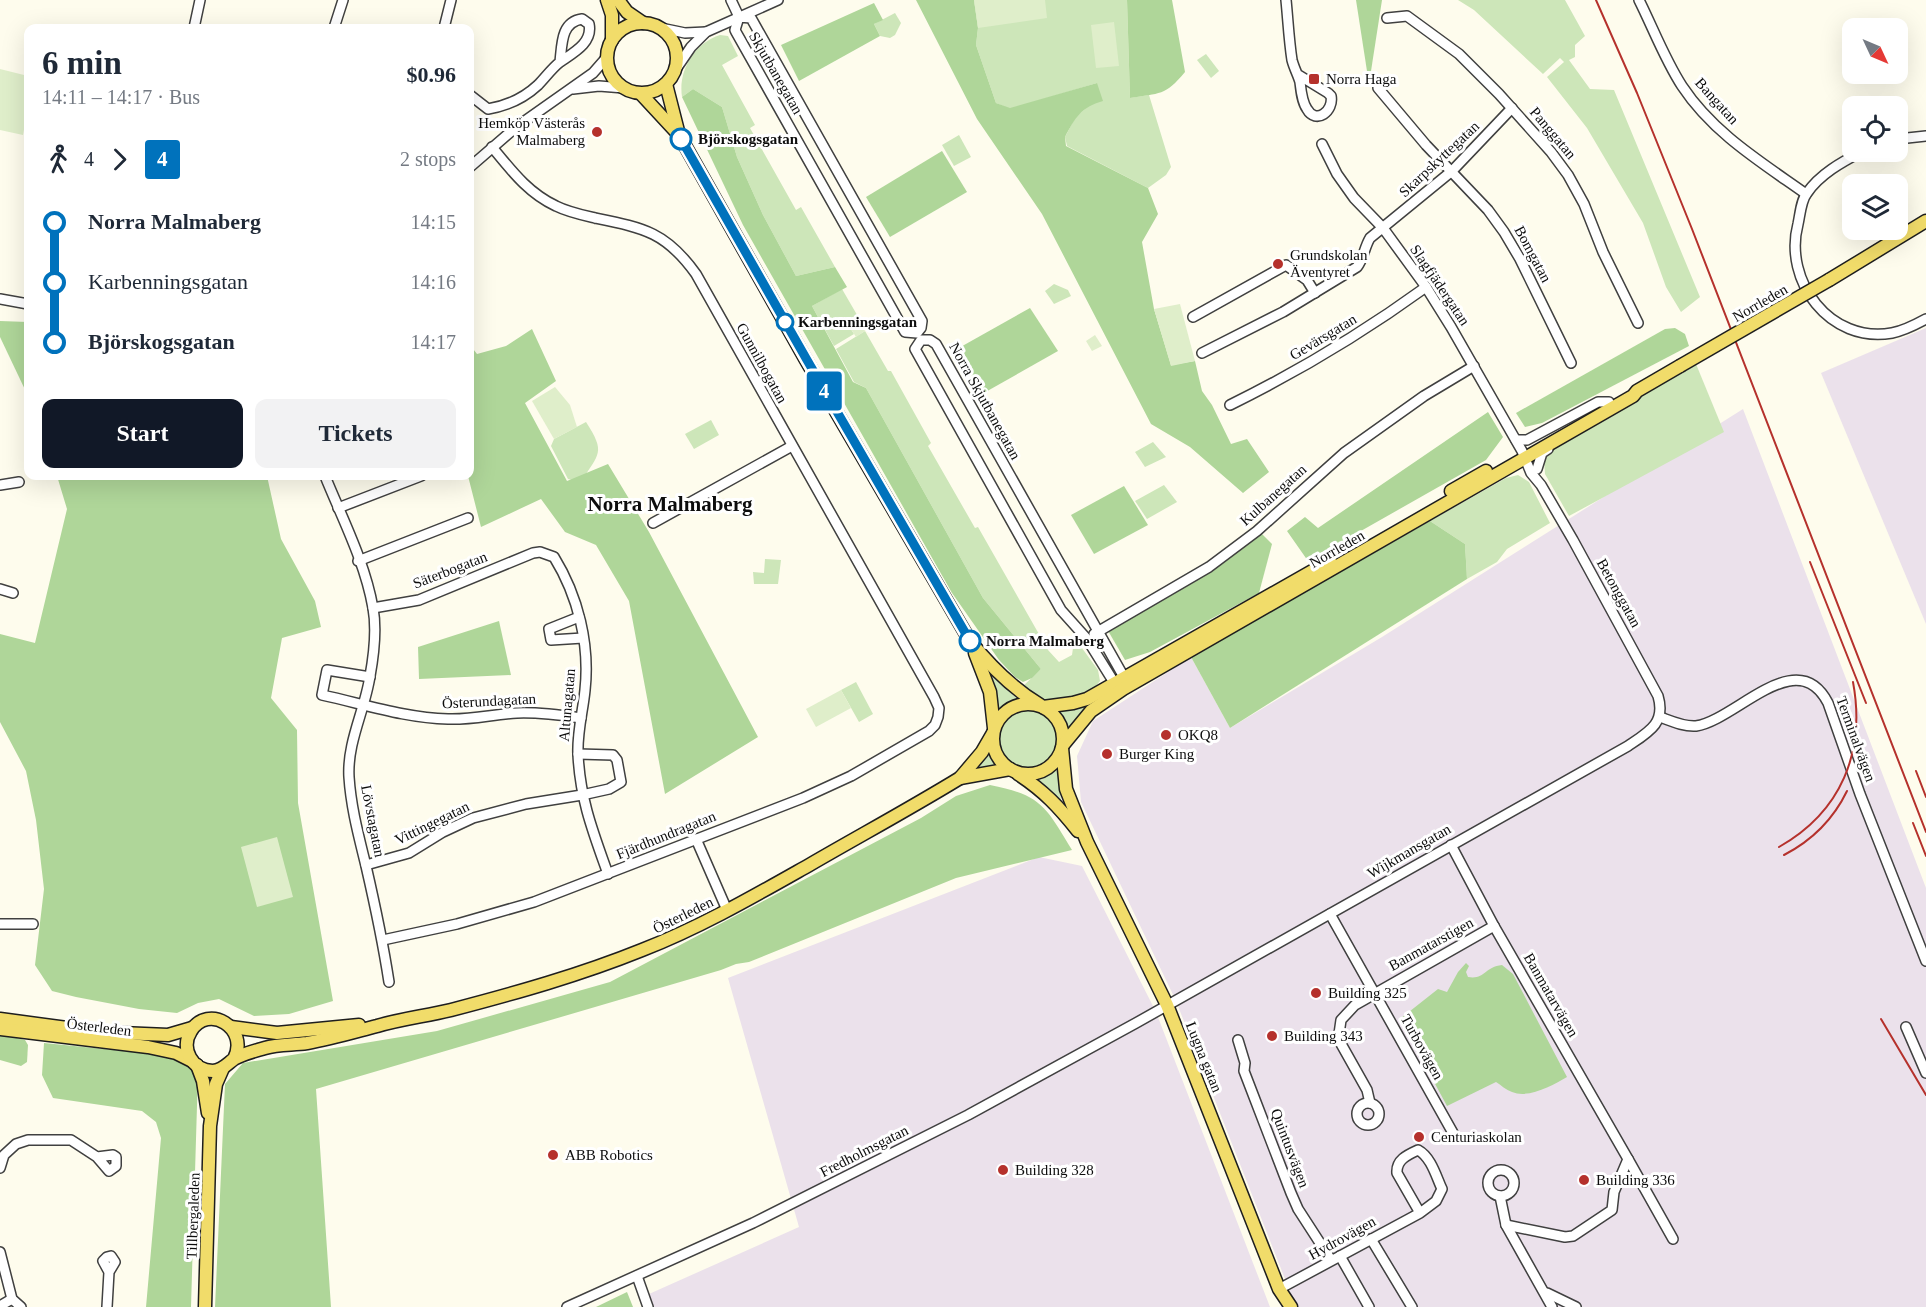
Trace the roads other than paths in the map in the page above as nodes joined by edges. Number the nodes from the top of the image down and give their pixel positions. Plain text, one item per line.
1 (200, 0) edge
2 (343, 0) edge
3 (452, 0) edge
4 (607, 0) edge
5 (618, 0) edge
6 (731, 0) edge
7 (778, 0) edge
8 (1286, 0) edge
9 (1639, 0) edge
10 (739, 17) junction
11 (1386, 18) dead end
12 (644, 23) junction
13 (195, 24) edge
14 (335, 24) edge
15 (445, 24) edge
16 (661, 28) junction
17 (706, 32) junction
18 (612, 40) junction
19 (607, 57) junction
20 (560, 62) junction
21 (676, 69) junction
22 (1298, 74) junction
23 (666, 84) junction
24 (624, 88) junction
25 (1378, 88) dead end
26 (571, 89) junction
27 (641, 94) junction
28 (474, 98) edge
29 (1512, 108) junction
30 (680, 135) junction
31 (1926, 136) edge
32 (1908, 138) edge
33 (1322, 144) dead end
34 (823, 145) junction
35 (492, 147) junction
36 (805, 154) junction
37 (1844, 162) edge
38 (474, 163) edge
39 (1452, 171) junction
40 (1806, 194) junction
41 (1926, 221) edge
42 (1383, 228) junction
43 (1926, 228) edge
44 (1908, 233) edge
45 (1908, 235) edge
46 (1896, 240) edge
47 (892, 267) junction
48 (874, 277) junction
49 (1426, 287) junction
50 (1315, 293) junction
51 (0, 299) edge
52 (24, 303) edge
53 (1193, 317) dead end
54 (1926, 319) edge
55 (1638, 323) dead end
56 (1202, 353) dead end
57 (1571, 363) dead end
58 (1474, 366) junction
59 (1637, 391) junction
60 (1230, 405) dead end
61 (1591, 419) junction
62 (792, 446) junction
63 (1522, 451) junction
64 (1002, 463) junction
65 (1508, 467) junction
66 (1534, 471) junction
67 (984, 472) junction
68 (327, 480) edge
69 (411, 480) edge
70 (19, 482) dead end
71 (0, 485) edge
72 (338, 508) junction
73 (468, 518) dead end
74 (653, 523) dead end
75 (537, 553) joint
76 (358, 561) junction
77 (0, 589) edge
78 (13, 593) dead end
79 (373, 608) junction
80 (579, 617) junction
81 (1097, 632) junction
82 (584, 638) junction
83 (1087, 639) junction
84 (970, 641) junction
85 (370, 677) junction
86 (1121, 684) junction
87 (364, 704) junction
88 (1042, 706) junction
89 (938, 715) joint
90 (1660, 717) junction
91 (581, 718) junction
92 (994, 731) junction
93 (1063, 746) junction
94 (578, 754) junction
95 (1012, 770) junction
96 (960, 778) junction
97 (582, 795) junction
98 (696, 839) junction
99 (1087, 842) junction
100 (1451, 845) junction
101 (366, 865) junction
102 (608, 874) junction
103 (727, 910) junction
104 (1330, 914) junction
105 (0, 924) edge
106 (33, 924) dead end
107 (1494, 926) junction
108 (383, 940) junction
109 (1926, 961) edge
110 (389, 982) dead end
111 (1375, 993) junction
112 (1167, 1005) junction
113 (0, 1019) edge
114 (396, 1021) junction
115 (231, 1027) junction
116 (1906, 1027) dead end
117 (192, 1028) junction
118 (0, 1029) edge
119 (1238, 1040) dead end
120 (234, 1059) junction
121 (194, 1063) junction
122 (223, 1068) junction
123 (1926, 1072) edge
124 (1370, 1103) dead end
125 (210, 1126) junction
126 (1453, 1133) dead end
127 (97, 1157) dead end
128 (1627, 1160) junction
129 (0, 1168) edge
130 (1500, 1196) dead end
131 (1420, 1213) junction
132 (1506, 1225) junction
133 (1371, 1239) junction
134 (1673, 1239) dead end
135 (0, 1252) edge
136 (1336, 1258) junction
137 (109, 1272) dead end
138 (637, 1276) junction
139 (1279, 1289) junction
140 (1543, 1290) junction
141 (12, 1299) junction
142 (0, 1306) edge
143 (21, 1307) edge
144 (107, 1307) edge
145 (205, 1307) edge
146 (567, 1307) edge
147 (648, 1307) edge
148 (1280, 1307) edge
149 (1291, 1307) edge
150 (1369, 1307) edge
151 (1412, 1307) edge
152 (1552, 1307) edge
153 (1576, 1307) edge

1 - 13 street
2 - 14 street
3 - 15 street
4 - 18 main road
5 - 12 main road
6 - 10 street
7 - 10 street
8 - 22 street
9 - 40 street, Bangatan
10 - 17 street
10 - 34 street, Skjutbanegatan
10 - 36 street, Skjutbanegatan
11 - 29 street, Panggatan
12 - 16 main road
12 - 18 main road
16 - 17 street
16 - 21 main road
17 - 21 street
18 - 19 main road
19 - 24 main road
19 - 26 street
20 - 20 street
20 - 28 street
21 - 23 main road
22 - 22 street
23 - 27 main road
23 - 30 main road
24 - 26 street
24 - 27 main road
25 - 39 street
26 - 35 street
27 - 30 main road
29 - 39 street, Skarpskyttegatan
29 - 55 street, Panggatan
30 - 84 main road
31 - 32 street
33 - 42 street, Slagfjädergatan
34 - 36 street
34 - 47 street, Skjutbanegatan
35 - 38 street
35 - 62 street, Gunnilbogatan
36 - 48 street, Skjutbanegatan
37 - 40 street
39 - 42 street, Skarpskyttegatan
39 - 57 street, Bomgatan
40 - 54 street
41 - 44 main road, Norrleden
42 - 49 street, Slagfjädergatan
42 - 50 street, Skarpskyttegatan
43 - 45 main road, Norrleden
46 - 59 main road, Norrleden, bridge
47 - 48 street
47 - 48 street, Skjutbanegatan
49 - 58 street, Slagfjädergatan
49 - 60 street, Gevärsgatan
50 - 53 street
50 - 56 street, Skarpskyttegatan
51 - 52 street
58 - 63 street, Slagfjädergatan
58 - 81 street, Kulbanegatan
59 - 61 main road, Norrleden
59 - 63 main road, Norrleden
61 - 63 main road, Norrleden
61 - 66 street
62 - 74 street
62 - 89 street, Gunnilbogatan
63 - 65 main road, Norrleden
63 - 66 street, Betonggatan
63 - 86 main road, Norrleden
64 - 67 street
64 - 67 street, Norra Skjutbanegatan
64 - 81 street, Norra Skjutbanegatan
65 - 66 street
65 - 86 main road, Norrleden
66 - 90 street, Betonggatan
67 - 83 street, Norra Skjutbanegatan
68 - 72 street, Lövstagatan
69 - 72 street
70 - 71 street
72 - 76 street, Lövstagatan
73 - 76 street
75 - 79 street, Säterbogatan
75 - 80 street, Altunagatan
76 - 79 street, Lövstagatan
77 - 78 street
79 - 85 street, Lövstagatan
80 - 82 street, Altunagatan
80 - 82 street
81 - 83 street, Kulbanegatan
81 - 86 street, Norra Skjutbanegatan
82 - 91 street, Altunagatan
83 - 86 street, Norra Skjutbanegatan
84 - 88 main road
84 - 92 main road
85 - 87 street, Lövstagatan
85 - 87 street, Österundagatan
86 - 88 main road, Norrleden
86 - 93 main road, Norrleden
87 - 91 street, Österundagatan
87 - 101 street, Lövstagatan
88 - 92 main road
88 - 93 main road
89 - 98 street, Fjärdhundragatan
90 - 100 street, Wijkmansgatan
90 - 109 street, Terminalvägen
91 - 94 street, Altunagatan
92 - 95 main road
92 - 96 main road, Österleden
93 - 95 main road
93 - 99 main road, Lugna gatan
94 - 97 street, Altunagatan
94 - 97 street, Vittingegatan
95 - 96 main road, Österleden
95 - 99 main road, Lugna gatan
96 - 103 main road, Österleden
97 - 101 street, Vittingegatan
97 - 102 street, Altunagatan
98 - 102 street, Fjärdhundragatan
98 - 103 street
99 - 112 main road, Lugna gatan
100 - 104 street, Wijkmansgatan
100 - 107 street, Banmatarvägen
101 - 108 street, Lövstagatan
102 - 108 street, Fjärdhundragatan
103 - 114 main road, Österleden
104 - 111 street, Turbovägen
104 - 112 street, Wijkmansgatan
105 - 106 street
107 - 111 street, Banmatarstigen
107 - 128 street, Banmatarvägen
108 - 110 street, Lövstagatan
111 - 124 street, Banmatarstigen
111 - 126 street, Turbovägen
112 - 138 street, Fredholmsgatan
112 - 139 main road, Lugna gatan
113 - 117 main road, Österleden
114 - 115 main road, Österleden
114 - 120 main road, Österleden
115 - 117 main road
115 - 120 main road
116 - 123 street
117 - 121 main road
118 - 121 main road, Österleden
119 - 136 street, Quintusvägen
120 - 122 main road
121 - 122 main road
121 - 125 main road, Tillbergaleden
122 - 125 main road, Tillbergaleden
125 - 145 main road, Tillbergaleden
127 - 129 street
128 - 132 street
128 - 134 street, Banmatarvägen
130 - 132 street
131 - 131 street, Hydrovägen
131 - 133 street, Hydrovägen
132 - 140 street
133 - 136 street, Hydrovägen
133 - 151 street
135 - 141 street
136 - 139 street, Hydrovägen
136 - 150 street, Quintusvägen
137 - 144 street
138 - 146 street, Fredholmsgatan
138 - 147 street
139 - 148 main road, Lugna gatan
139 - 149 main road, Lugna gatan
140 - 152 street
140 - 153 street
141 - 142 street
141 - 143 street

